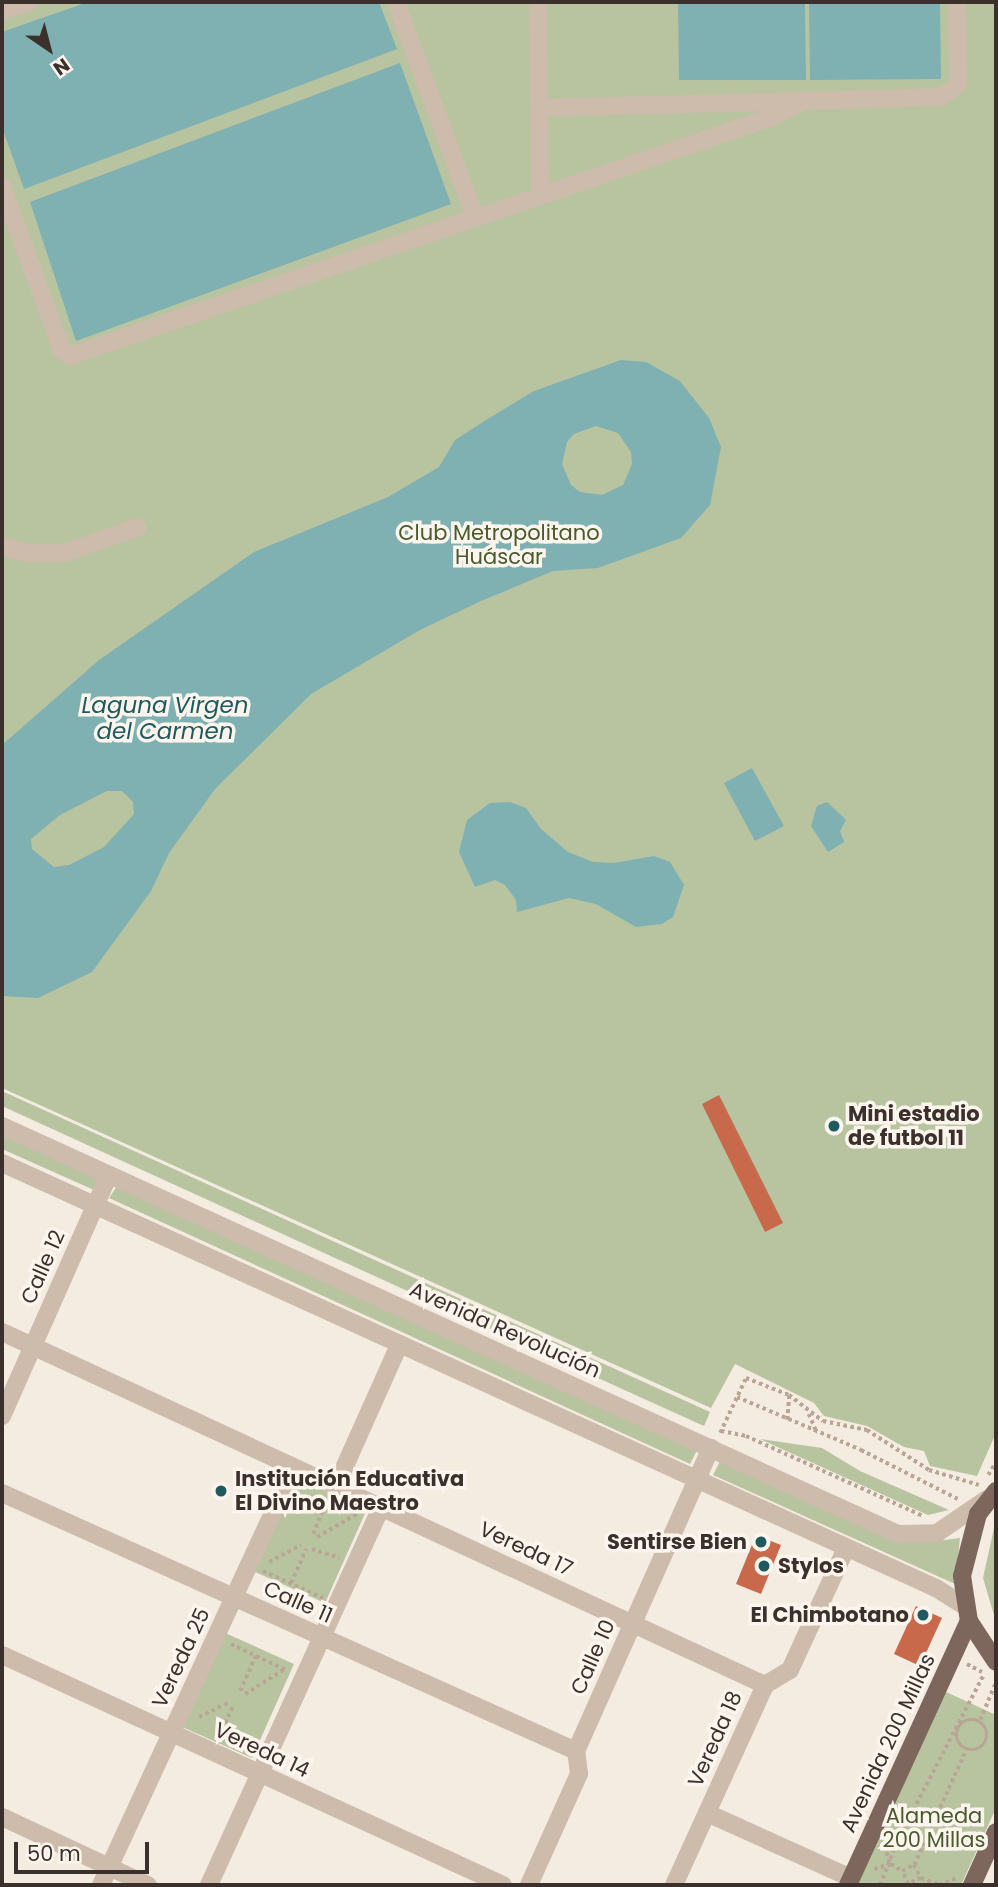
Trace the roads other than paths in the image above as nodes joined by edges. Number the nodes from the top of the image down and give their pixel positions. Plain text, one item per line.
1 (29, 2) edge
2 (397, 2) edge
3 (538, 2) edge
4 (957, 2) edge
5 (2, 11) edge
6 (804, 101) junction
7 (539, 108) junction
8 (2, 186) edge
9 (540, 196) junction
10 (476, 219) junction
11 (138, 527) dead end
12 (2, 546) edge
13 (2, 1126) edge
14 (2, 1163) edge
15 (109, 1175) junction
16 (96, 1206) junction
17 (2, 1332) edge
18 (33, 1346) junction
19 (399, 1346) junction
20 (2, 1416) edge
21 (711, 1448) junction
22 (294, 1467) junction
23 (696, 1482) junction
24 (985, 1492) edge
25 (2, 1493) edge
26 (331, 1494) junction
27 (381, 1507) junction
28 (846, 1548) junction
29 (234, 1598) junction
30 (967, 1613) junction
31 (633, 1624) junction
32 (322, 1637) junction
33 (2, 1655) edge
34 (992, 1665) edge
35 (765, 1685) junction
36 (171, 1733) junction
37 (576, 1751) junction
38 (260, 1774) junction
39 (707, 1813) junction
40 (2, 1817) edge
41 (996, 1832) edge
42 (110, 1867) junction
43 (850, 1880) edge
44 (102, 1885) edge
45 (148, 1885) edge
46 (209, 1885) edge
47 (503, 1885) edge
48 (529, 1885) edge
49 (674, 1885) edge
50 (972, 1885) edge

1 - 5 street
2 - 10 street
3 - 7 street
4 - 6 street
6 - 7 street
6 - 9 street
7 - 9 street
8 - 10 street
9 - 10 street
11 - 12 street
13 - 15 street, Avenida Revolución
14 - 16 street
15 - 16 street, Calle 12
15 - 21 street, Avenida Revolución
16 - 18 street, Calle 12
16 - 19 street
17 - 18 street, Vereda 17
18 - 20 street, Calle 12
18 - 22 street, Vereda 17
19 - 23 street
19 - 26 street
21 - 23 street, Calle 10
21 - 24 street, Avenida Revolución
22 - 26 street, Vereda 17
22 - 29 street, Vereda 25
23 - 28 street
23 - 31 street, Calle 10
24 - 30 main road
25 - 29 street, Calle 11
26 - 27 street, Vereda 17
27 - 31 street, Vereda 17
27 - 32 street
28 - 30 street
28 - 35 street, Vereda 18
29 - 32 street, Calle 11
29 - 36 street, Vereda 25
30 - 34 main road
30 - 43 main road, Avenida 200 Millas
31 - 35 street, Vereda 17
31 - 37 street, Calle 10
32 - 37 street, Calle 11
32 - 38 street
33 - 36 street, Vereda 14
35 - 39 street, Vereda 18
36 - 38 street, Vereda 14
36 - 42 street, Vereda 25
37 - 48 street, Calle 10
38 - 46 street
38 - 47 street, Vereda 14
39 - 43 street
39 - 49 street, Vereda 18
40 - 42 street
41 - 50 main road
42 - 44 street, Vereda 25
42 - 45 street

